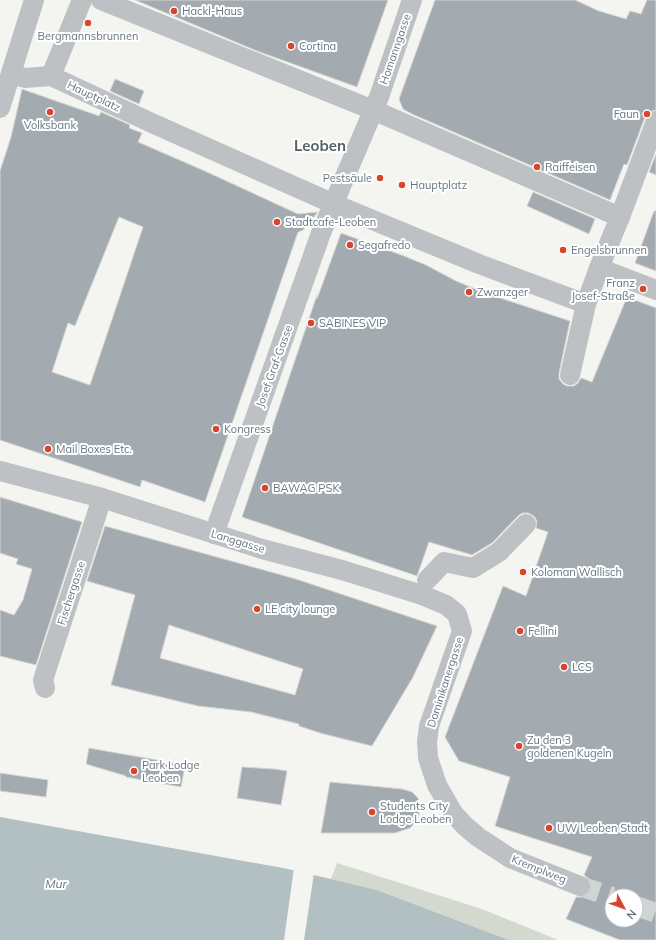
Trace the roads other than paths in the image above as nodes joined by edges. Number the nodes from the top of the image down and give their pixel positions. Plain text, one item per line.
1 (34, 0) edge
2 (82, 0) edge
3 (101, 0) edge
4 (412, 0) edge
5 (11, 74) junction
6 (51, 76) junction
7 (376, 104) junction
8 (0, 108) edge
9 (656, 121) edge
10 (330, 212) junction
11 (621, 213) junction
12 (599, 268) junction
13 (656, 290) edge
14 (586, 304) junction
15 (570, 375) dead end
16 (0, 471) edge
17 (102, 498) junction
18 (526, 524) dead end
19 (214, 534) junction
20 (427, 580) dead end
21 (462, 630) joint
22 (45, 688) dead end
23 (428, 758) joint
24 (580, 886) tunnel mouth

1 - 5 street
2 - 6 street
3 - 7 street
4 - 7 street, Homanngasse
5 - 6 street, Hauptplatz
5 - 8 street
6 - 10 street, Hauptplatz
7 - 10 street
7 - 11 street
9 - 11 street
10 - 14 street, Hauptplatz
10 - 19 street, Josef Graf-Gasse
11 - 12 street
12 - 13 street
12 - 14 street
14 - 15 street
16 - 17 street, Langgasse
17 - 19 street, Langgasse
17 - 22 street, Fischergasse
18 - 20 street
19 - 21 street, Langgasse
21 - 23 street, Dominikanergasse
23 - 24 street, Kremplweg

